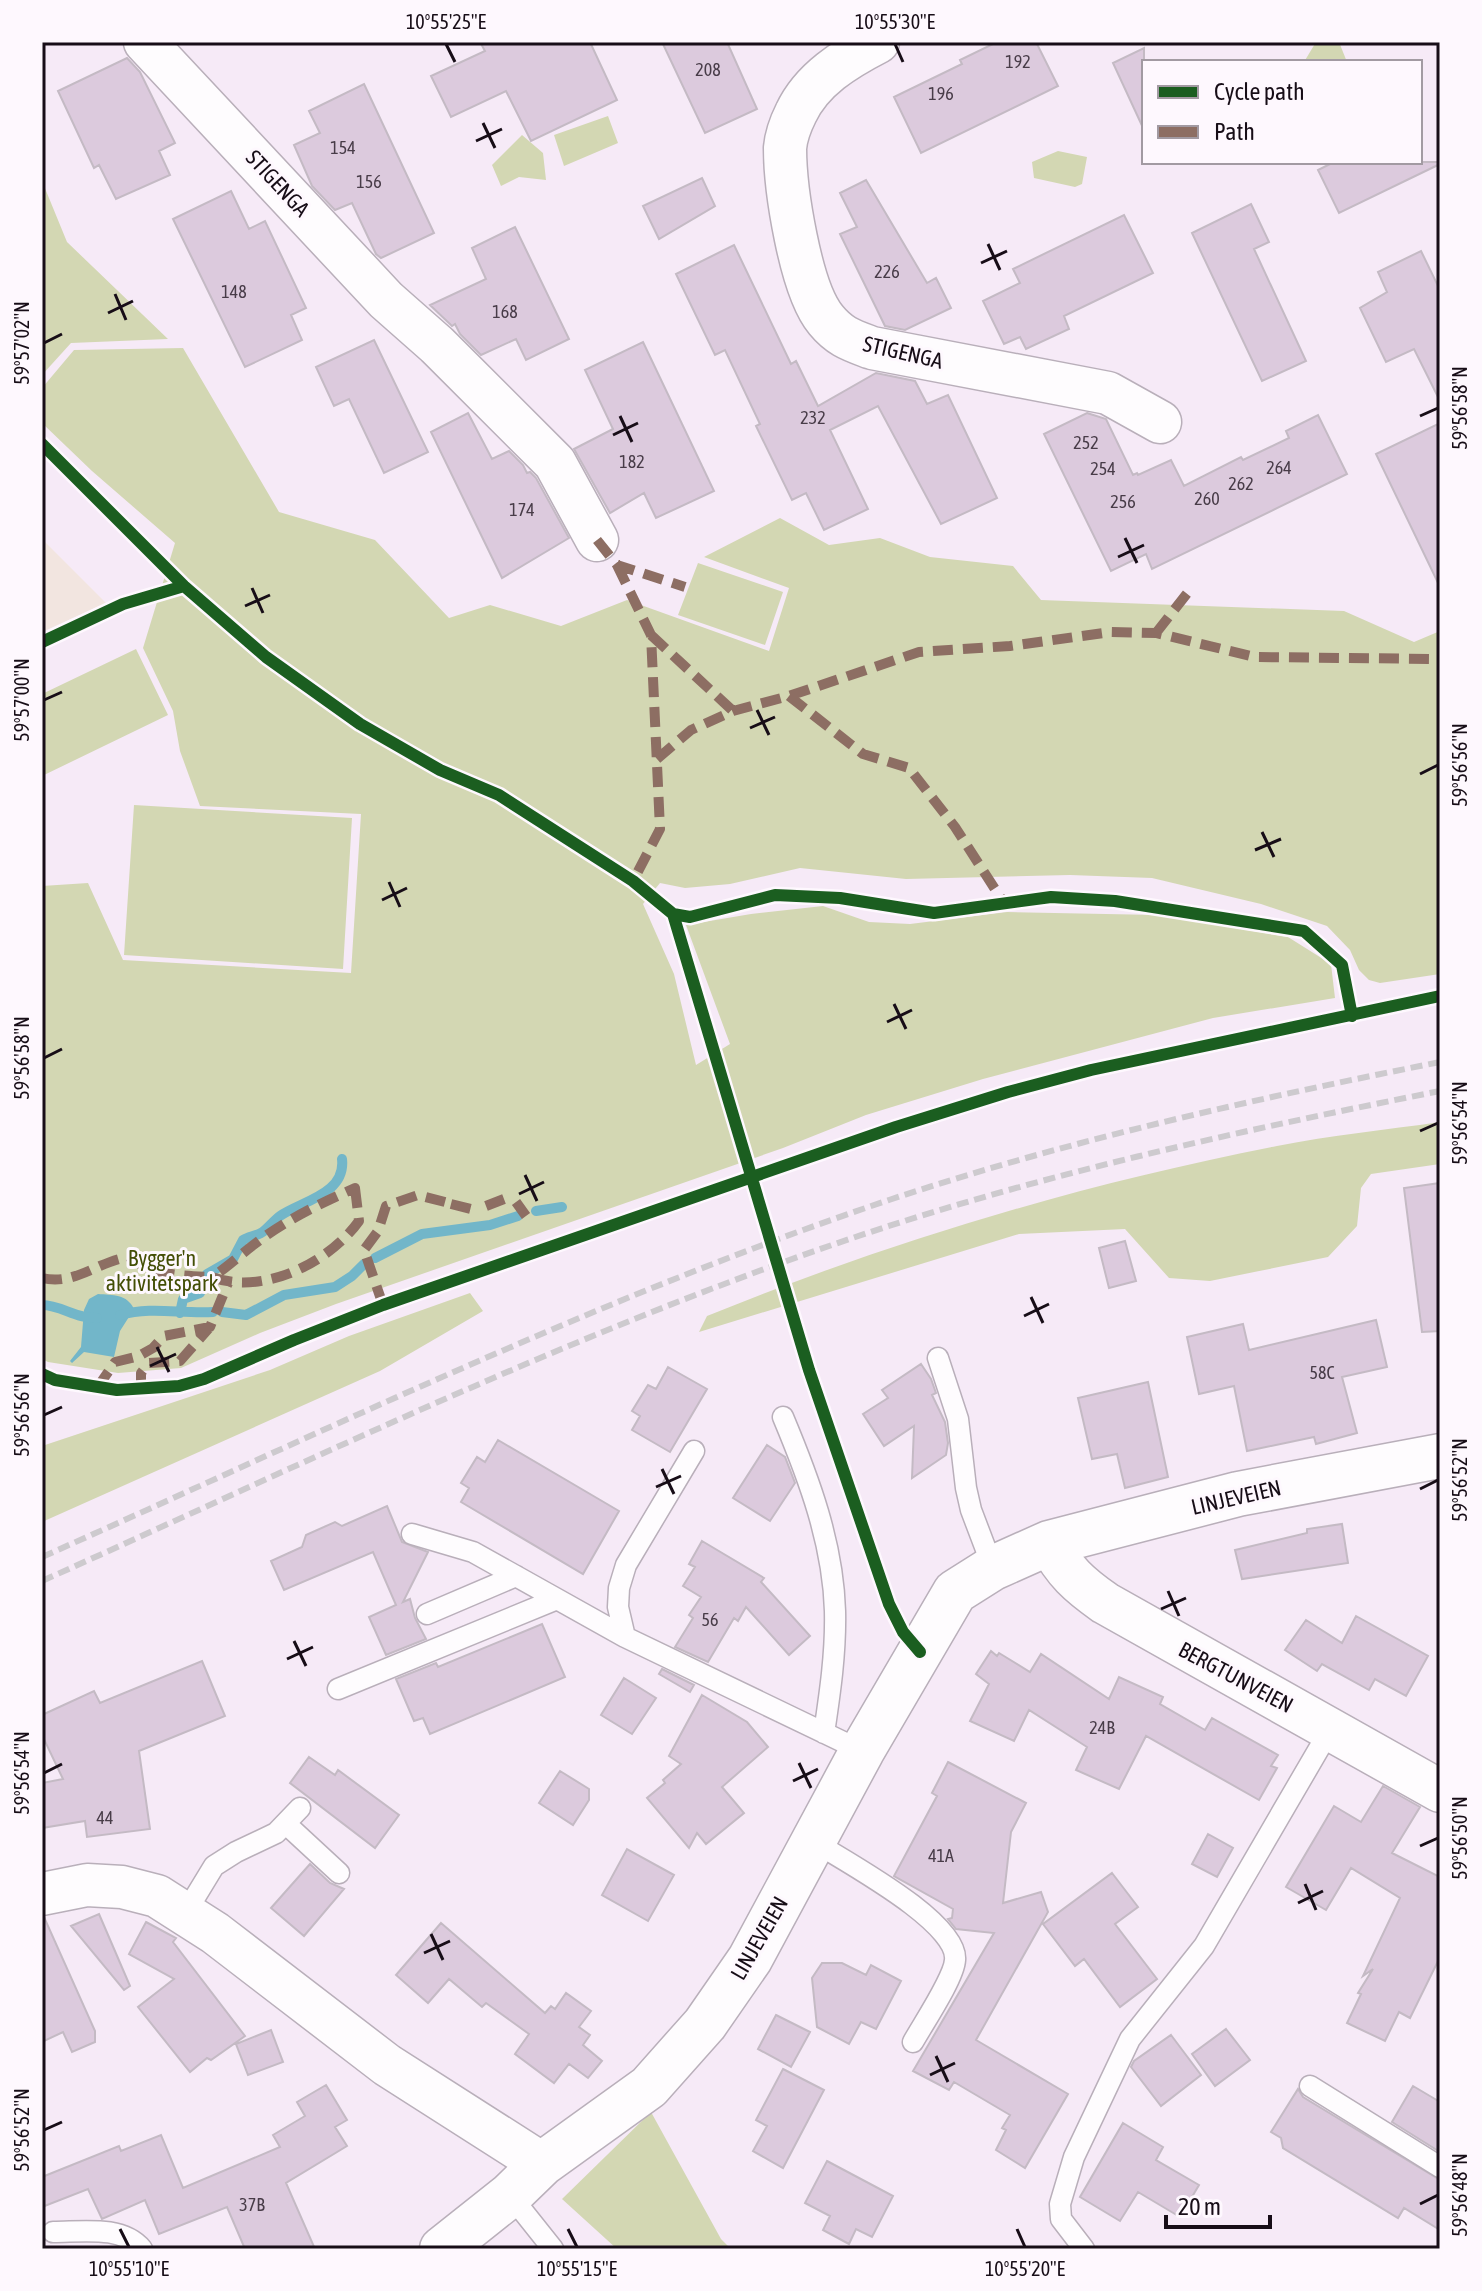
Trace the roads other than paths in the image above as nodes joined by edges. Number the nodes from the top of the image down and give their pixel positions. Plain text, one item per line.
1 (145, 42) edge
2 (878, 42) edge
3 (1160, 422) dead end
4 (597, 540) dead end
5 (938, 1358) dead end
6 (783, 1417) dead end
7 (694, 1451) dead end
8 (1440, 1456) edge
9 (412, 1534) dead end
10 (1049, 1543) junction
11 (993, 1568) junction
12 (516, 1576) junction
13 (557, 1599) junction
14 (427, 1614) dead end
15 (625, 1637) junction
16 (338, 1689) dead end
17 (1331, 1728) junction
18 (843, 1742) junction
19 (1440, 1791) edge
20 (813, 1841) junction
21 (339, 1873) dead end
22 (42, 1894) edge
23 (186, 1912) junction
24 (913, 2042) dead end
25 (1310, 2086) dead end
26 (542, 2164) junction
27 (1440, 2167) edge
28 (510, 2195) junction
29 (53, 2232) dead end
30 (142, 2249) edge
31 (442, 2249) edge
32 (553, 2249) edge
33 (1084, 2249) edge

1 - 4 street, STIGENGA
2 - 3 street, STIGENGA
5 - 11 lane
6 - 18 lane
7 - 15 lane
8 - 10 street, LINJEVEIEN
9 - 12 lane
10 - 11 street, LINJEVEIEN
10 - 17 street, BERGTUNVEIEN
11 - 18 street, LINJEVEIEN
12 - 13 lane
12 - 14 lane
13 - 15 lane
13 - 16 lane
15 - 18 lane
17 - 19 street, BERGTUNVEIEN
17 - 33 lane
18 - 20 street, LINJEVEIEN
20 - 24 lane
20 - 26 street, LINJEVEIEN
21 - 23 lane
22 - 23 street
23 - 26 street
25 - 27 lane
26 - 28 street, LINJEVEIEN
28 - 31 street, LINJEVEIEN
28 - 32 lane
29 - 30 lane

